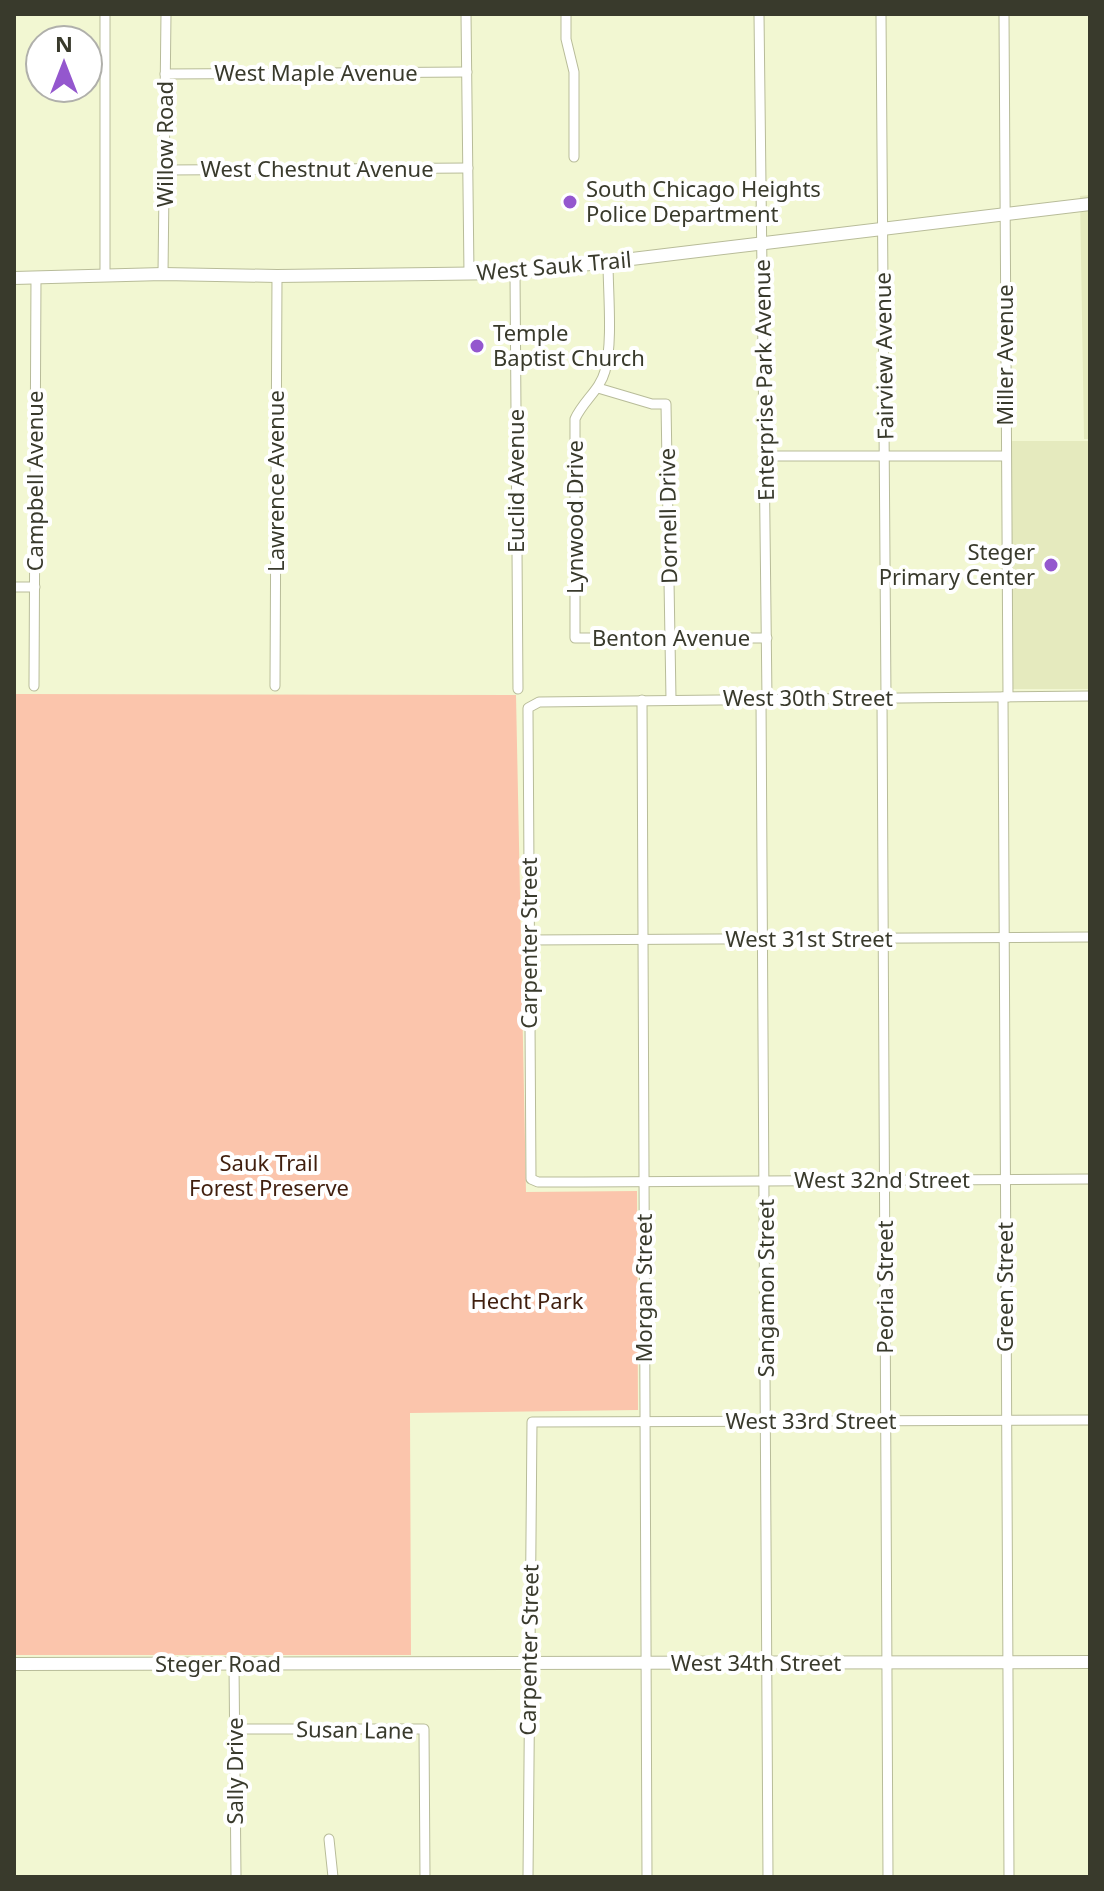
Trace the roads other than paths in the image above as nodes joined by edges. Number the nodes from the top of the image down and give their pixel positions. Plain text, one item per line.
1 (105, 14) edge
2 (166, 14) edge
3 (466, 14) edge
4 (566, 14) edge
5 (759, 14) edge
6 (881, 14) edge
7 (1004, 14) edge
8 (467, 72) junction
9 (165, 74) junction
10 (574, 157) dead end
11 (468, 168) junction
12 (165, 170) junction
13 (1090, 204) edge
14 (1005, 215) junction
15 (883, 230) junction
16 (761, 242) junction
17 (608, 262) junction
18 (515, 273) junction
19 (163, 274) junction
20 (469, 274) junction
21 (105, 276) junction
22 (277, 276) junction
23 (36, 277) junction
24 (14, 278) edge
25 (598, 388) junction
26 (765, 456) junction
27 (885, 456) junction
28 (1005, 456) junction
29 (14, 587) edge
30 (35, 587) junction
31 (575, 638) joint
32 (670, 638) junction
33 (767, 638) junction
34 (34, 686) dead end
35 (275, 686) dead end
36 (518, 689) dead end
37 (1090, 696) edge
38 (1005, 697) junction
39 (884, 698) junction
40 (671, 699) junction
41 (764, 699) junction
42 (642, 700) junction
43 (528, 708) joint
44 (1002, 937) junction
45 (1090, 937) edge
46 (882, 938) junction
47 (762, 939) junction
48 (529, 940) junction
49 (643, 940) junction
50 (531, 1179) joint
51 (1005, 1179) junction
52 (1090, 1179) edge
53 (885, 1180) junction
54 (766, 1181) junction
55 (644, 1182) junction
56 (1006, 1420) junction
57 (1090, 1420) edge
58 (766, 1421) junction
59 (885, 1421) junction
60 (532, 1422) joint
61 (644, 1423) junction
62 (886, 1662) junction
63 (1007, 1662) junction
64 (1090, 1662) edge
65 (422, 1663) joint
66 (766, 1663) junction
67 (14, 1664) edge
68 (234, 1664) junction
69 (529, 1664) junction
70 (646, 1664) junction
71 (235, 1729) junction
72 (329, 1839) dead end
73 (236, 1877) edge
74 (333, 1877) edge
75 (425, 1877) edge
76 (528, 1877) edge
77 (647, 1877) edge
78 (768, 1877) edge
79 (888, 1877) edge
80 (1009, 1877) edge

1 - 21 street
2 - 9 street, Willow Road
3 - 8 street
4 - 10 street
5 - 16 street, Enterprise Park Avenue
6 - 15 street, Fairview Avenue
7 - 14 street, Miller Avenue
8 - 9 street, West Maple Avenue
8 - 11 street
9 - 12 street, Willow Road
11 - 12 street, West Chestnut Avenue
11 - 20 street
12 - 19 street, Willow Road
13 - 14 main road, West Sauk Trail
14 - 15 main road, West Sauk Trail
14 - 28 street, Miller Avenue
15 - 16 main road, West Sauk Trail
15 - 27 street, Fairview Avenue
16 - 17 main road, West Sauk Trail
16 - 26 street, Enterprise Park Avenue
17 - 18 main road, West Sauk Trail
17 - 25 street, Lynwood Drive
18 - 20 main road, West Sauk Trail
18 - 36 street, Euclid Avenue
19 - 21 main road, West Sauk Trail
19 - 22 main road, West Sauk Trail
20 - 22 main road, West Sauk Trail
21 - 23 main road, West Sauk Trail
22 - 35 street, Lawrence Avenue
23 - 24 main road, West Sauk Trail
23 - 30 street, Campbell Avenue
25 - 31 street, Lynwood Drive
25 - 32 street, Dornell Drive
26 - 27 street
26 - 33 street, Enterprise Park Avenue
27 - 28 street
27 - 39 street, Fairview Avenue
28 - 38 street, Miller Avenue
29 - 30 street
30 - 34 street, Campbell Avenue
31 - 32 street, Benton Avenue
32 - 33 street, Benton Avenue
32 - 40 street, Dornell Drive
33 - 41 street, Enterprise Park Avenue
37 - 38 street, West 30th Street
38 - 39 street, West 30th Street
38 - 44 street, Green Street
39 - 41 street, West 30th Street
39 - 46 street, Peoria Street
40 - 41 street, West 30th Street
40 - 42 street, West 30th Street
41 - 47 street, Sangamon Street
42 - 43 street, West 30th Street
42 - 49 street, Morgan Street
43 - 48 street, Carpenter Street
44 - 45 street, West 31st Street
44 - 46 street, West 31st Street
44 - 51 street, Green Street
46 - 47 street, West 31st Street
46 - 53 street, Peoria Street
47 - 49 street, West 31st Street
47 - 54 street, Sangamon Street
48 - 49 street, West 31st Street
48 - 50 street, Carpenter Street
49 - 55 street, Morgan Street
50 - 55 street, West 32nd Street
51 - 52 street, West 32nd Street
51 - 53 street, West 32nd Street
51 - 56 street, Green Street
53 - 54 street, West 32nd Street
53 - 59 street, Peoria Street
54 - 55 street, West 32nd Street
54 - 58 street, Sangamon Street
55 - 61 street, Morgan Street
56 - 57 street, West 33rd Street
56 - 59 street, West 33rd Street
56 - 63 street, Green Street
58 - 59 street, West 33rd Street
58 - 61 street, West 33rd Street
58 - 66 street, Sangamon Street
59 - 62 street, Peoria Street
60 - 61 street, West 33rd Street
60 - 69 street, Carpenter Street
61 - 70 street, Morgan Street
62 - 63 main road, West 34th Street
62 - 66 main road, West 34th Street
62 - 79 street, Peoria Street
63 - 64 main road, West 34th Street
63 - 80 street, Green Street
65 - 68 main road, Steger Road
65 - 69 main road, West 34th Street
66 - 70 main road, West 34th Street
66 - 78 street, Sangamon Street
67 - 68 main road, Steger Road
68 - 71 street, Sally Drive
69 - 70 main road, West 34th Street
69 - 76 street, Carpenter Street
70 - 77 street, Morgan Street
71 - 73 street, Sally Drive
71 - 75 street, Susan Lane
72 - 74 street

